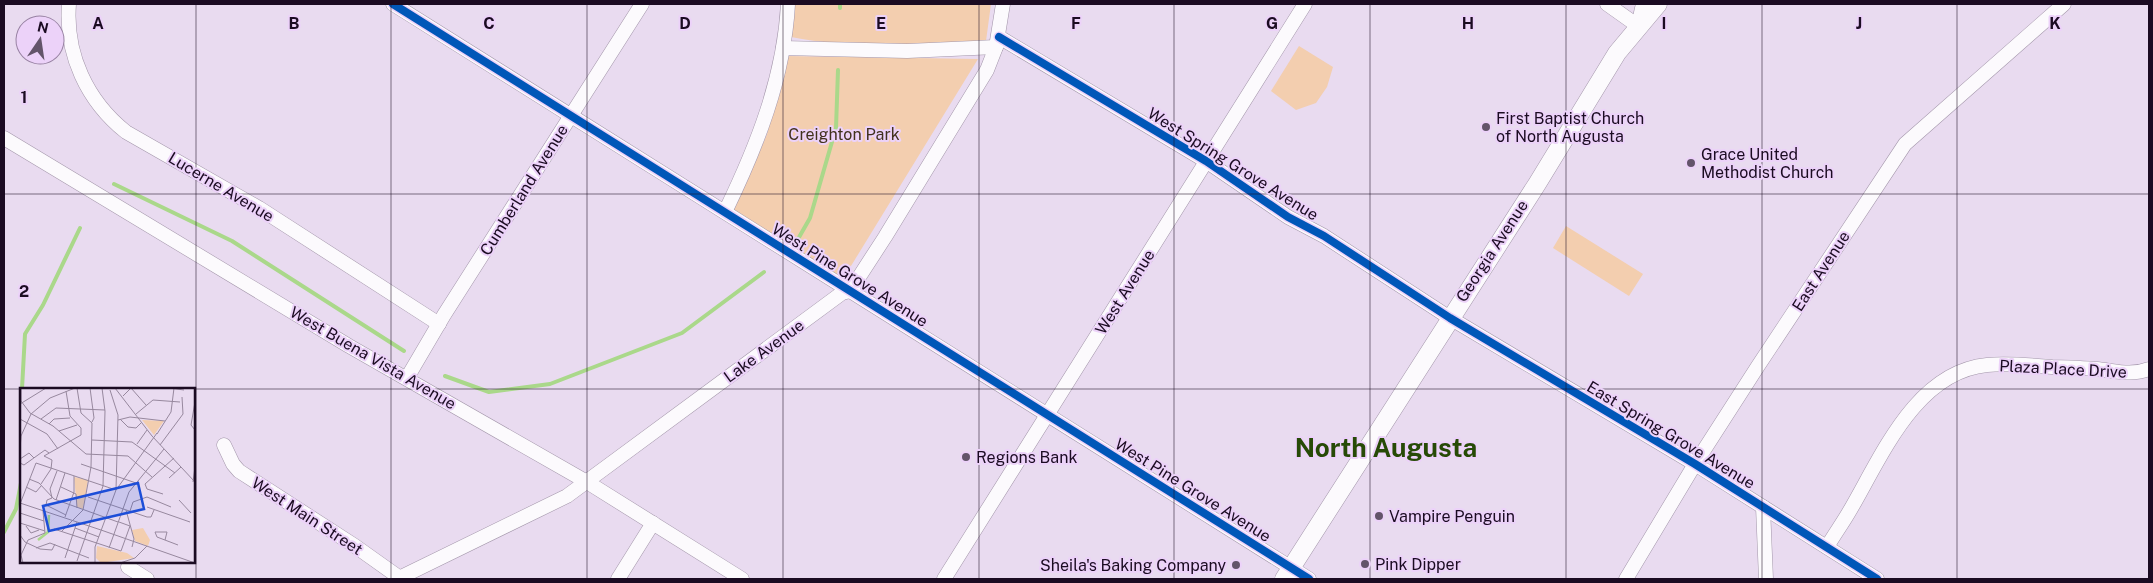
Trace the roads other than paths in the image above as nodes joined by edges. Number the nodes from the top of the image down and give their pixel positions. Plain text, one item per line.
1 (69, 4) edge
2 (393, 4) edge
3 (642, 4) edge
4 (788, 4) edge
5 (1003, 4) edge
6 (1305, 4) edge
7 (1607, 4) edge
8 (1643, 4) edge
9 (1658, 4) edge
10 (2064, 4) edge
11 (1638, 26) junction
12 (998, 42) junction
13 (783, 48) junction
14 (570, 115) junction
15 (4, 138) edge
16 (1206, 161) junction
17 (725, 212) junction
18 (850, 290) junction
19 (1450, 318) junction
20 (438, 324) junction
21 (2149, 369) edge
22 (407, 378) junction
23 (1046, 414) junction
24 (224, 445) dead end
25 (1695, 464) junction
26 (587, 482) junction
27 (1764, 507) junction
28 (653, 523) junction
29 (1827, 547) junction
30 (128, 567) dead end
31 (1288, 574) edge
32 (147, 579) edge
33 (399, 579) edge
34 (618, 579) edge
35 (742, 579) edge
36 (944, 579) edge
37 (1310, 579) edge
38 (1626, 579) edge
39 (1766, 579) edge
40 (1877, 579) edge

1 - 20 street, Lucerne Avenue
2 - 14 street, West Pine Grove Avenue
3 - 14 street, Cumberland Avenue
4 - 13 street
5 - 12 street, Lake Avenue
6 - 16 street, West Avenue
7 - 11 street
8 - 11 street
9 - 11 main road, Georgia Avenue
10 - 25 street, East Avenue
11 - 19 main road, Georgia Avenue
12 - 13 street
12 - 16 street, West Spring Grove Avenue
12 - 18 street, Lake Avenue
13 - 17 street
14 - 17 street, West Pine Grove Avenue
14 - 20 street, Cumberland Avenue
15 - 22 street, West Buena Vista Avenue
16 - 19 street, West Spring Grove Avenue
16 - 23 street, West Avenue
17 - 18 street, West Pine Grove Avenue
18 - 23 street, West Pine Grove Avenue
18 - 26 street, Lake Avenue
19 - 25 street, East Spring Grove Avenue
19 - 31 main road, Georgia Avenue
20 - 22 street, Cumberland Avenue
21 - 29 street, Plaza Place Drive
22 - 26 street, West Buena Vista Avenue
23 - 31 street, West Pine Grove Avenue
23 - 36 street, West Avenue
24 - 33 street, West Main Street
25 - 27 street, East Spring Grove Avenue
25 - 38 street, East Avenue
26 - 28 street, West Buena Vista Avenue
26 - 33 street, Lake Avenue
27 - 29 street, East Spring Grove Avenue
27 - 39 street
28 - 34 street
28 - 35 street, West Buena Vista Avenue
29 - 40 street, East Spring Grove Avenue
30 - 32 street
31 - 37 street, West Pine Grove Avenue

